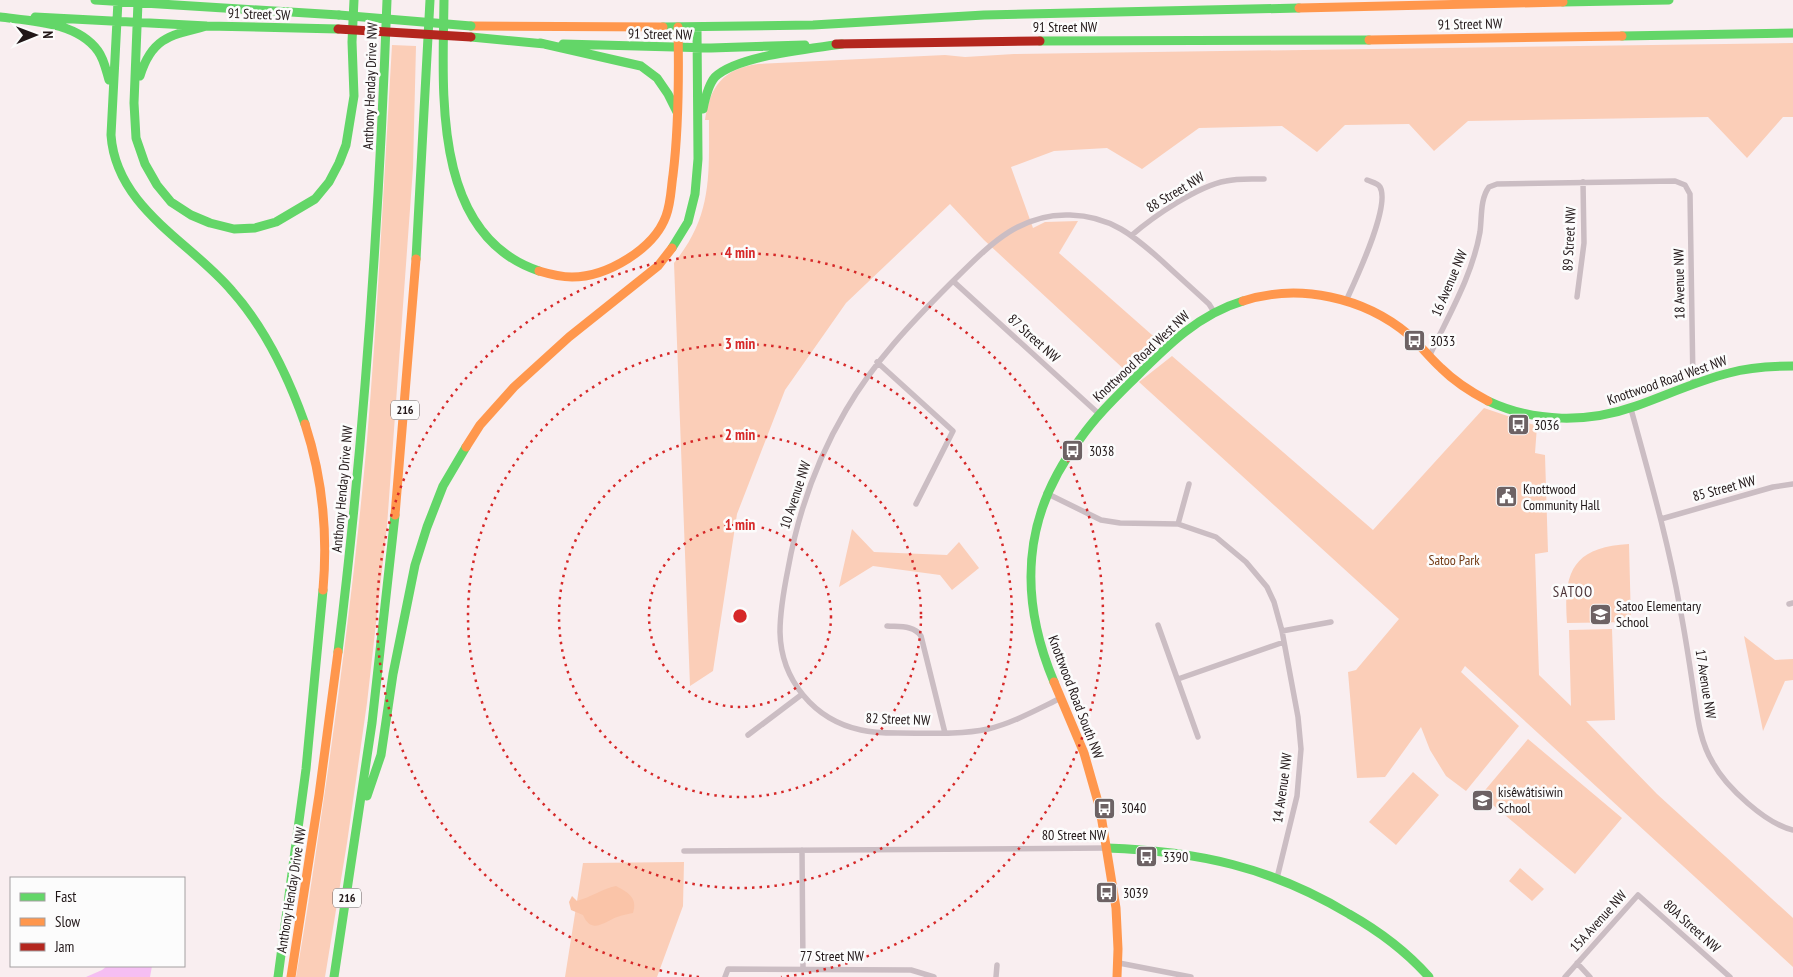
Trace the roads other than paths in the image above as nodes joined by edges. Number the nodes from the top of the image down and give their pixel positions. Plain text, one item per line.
1 (94, 0) edge
2 (354, 0) edge
3 (380, 0) edge
4 (387, 0) edge
5 (430, 0) edge
6 (444, 0) edge
7 (1669, 0) edge
8 (118, 1) junction
9 (138, 2) junction
10 (339, 15) joint
11 (0, 16) edge
12 (118, 21) junction
13 (137, 22) junction
14 (207, 26) junction
15 (678, 27) junction
16 (697, 28) junction
17 (338, 29) joint
18 (1793, 33) edge
19 (540, 43) junction
20 (842, 44) junction
21 (679, 47) junction
22 (697, 48) junction
23 (385, 61) junction
24 (134, 103) junction
25 (112, 111) junction
26 (678, 114) junction
27 (698, 141) junction
28 (1264, 179) dead end
29 (1367, 180) dead end
30 (1583, 182) junction
31 (1132, 235) junction
32 (953, 281) junction
33 (1577, 297) dead end
34 (1346, 301) junction
35 (1214, 312) junction
36 (1429, 357) junction
37 (877, 362) junction
38 (1793, 366) edge
39 (1693, 384) junction
40 (1631, 409) junction
41 (1099, 414) junction
42 (1189, 484) dead end
43 (1793, 484) edge
44 (1046, 493) junction
45 (916, 504) dead end
46 (1661, 519) junction
47 (1178, 524) junction
48 (1331, 622) dead end
49 (1158, 625) dead end
50 (887, 626) dead end
51 (1282, 631) junction
52 (1284, 642) junction
53 (782, 650) joint
54 (1178, 679) junction
55 (802, 695) junction
56 (1062, 698) junction
57 (945, 733) junction
58 (748, 735) dead end
59 (1198, 737) dead end
60 (359, 819) junction
61 (1793, 830) edge
62 (1107, 848) junction
63 (802, 850) junction
64 (684, 851) dead end
65 (1277, 878) junction
66 (1638, 895) joint
67 (1119, 963) junction
68 (1577, 963) junction
69 (997, 965) dead end
70 (803, 968) junction
71 (278, 977) edge
72 (291, 977) edge
73 (334, 977) edge
74 (725, 977) edge
75 (934, 977) edge
76 (996, 977) edge
77 (1117, 977) edge
78 (1191, 977) edge
79 (1429, 977) edge
80 (1565, 977) edge
81 (1590, 977) edge
82 (1730, 977) edge

1 - 8 main road, 91 Street SW
2 - 24 main road
3 - 23 main road
4 - 23 main road, Anthony Henday Drive NW
5 - 60 main road, 216
6 - 26 main road
7 - 16 main road, 91 Street NW
8 - 9 main road, 91 Street SW
8 - 12 main road
9 - 10 main road, 91 Street SW
9 - 13 main road
10 - 15 main road, 91 Street NW, bridge
11 - 12 main road, 91 Street SW
11 - 25 main road
12 - 13 main road, 91 Street SW
12 - 25 main road
13 - 14 main road, 91 Street SW
13 - 24 main road
14 - 17 main road, 91 Street SW
14 - 24 main road
15 - 16 main road, 91 Street NW
15 - 21 main road
16 - 22 main road
17 - 19 main road, 91 Street NW, bridge
18 - 20 main road, 91 Street NW
19 - 21 main road, 91 Street NW
19 - 26 main road
20 - 22 main road, 91 Street NW
20 - 27 main road
21 - 22 main road, 91 Street NW
21 - 26 main road
22 - 27 main road
23 - 72 main road, Anthony Henday Drive NW
25 - 71 main road
27 - 60 main road
28 - 31 street, 88 Street NW
29 - 34 street
30 - 33 street, 89 Street NW
30 - 36 street, 16 Avenue NW
30 - 39 street, 18 Avenue NW
31 - 32 street, 10 Avenue NW
31 - 35 street
32 - 37 street, 10 Avenue NW
32 - 41 street, 87 Street NW
34 - 35 main road, Knottwood Road West NW
34 - 36 main road, Knottwood Road West NW
35 - 41 main road, Knottwood Road West NW
36 - 40 main road, Knottwood Road West NW
37 - 45 street
37 - 53 street, 10 Avenue NW
38 - 39 main road, Knottwood Road West NW
39 - 40 main road, Knottwood Road West NW
40 - 46 street, 17 Avenue NW
41 - 44 main road, Knottwood Road South NW
42 - 47 street
43 - 46 street, 85 Street NW
44 - 47 street
44 - 56 main road, Knottwood Road South NW
46 - 61 street, 17 Avenue NW
47 - 51 street, 14 Avenue NW
48 - 51 street
49 - 54 street
50 - 57 street, 82 Street NW
51 - 52 street, 14 Avenue NW
52 - 54 street
52 - 65 street, 14 Avenue NW
53 - 55 street, 82 Street NW
54 - 59 street
55 - 57 street, 82 Street NW
55 - 58 street
56 - 57 street, 82 Street NW
56 - 62 main road, Knottwood Road South NW
60 - 73 main road, 216
62 - 63 street, 80 Street NW
62 - 65 main road, 80 Street NW
62 - 67 main road, Knottwood Road South NW
63 - 64 street, 80 Street NW
63 - 70 street
65 - 79 main road, 80 Street NW
66 - 68 street, 15A Avenue NW
66 - 82 street, 80A Street NW
67 - 77 main road, Knottwood Road South NW
67 - 78 street
68 - 80 street, 15A Avenue NW
68 - 81 street, 15A Avenue NW
69 - 76 street
70 - 74 street, 77 Street NW
70 - 75 street, 77 Street NW

